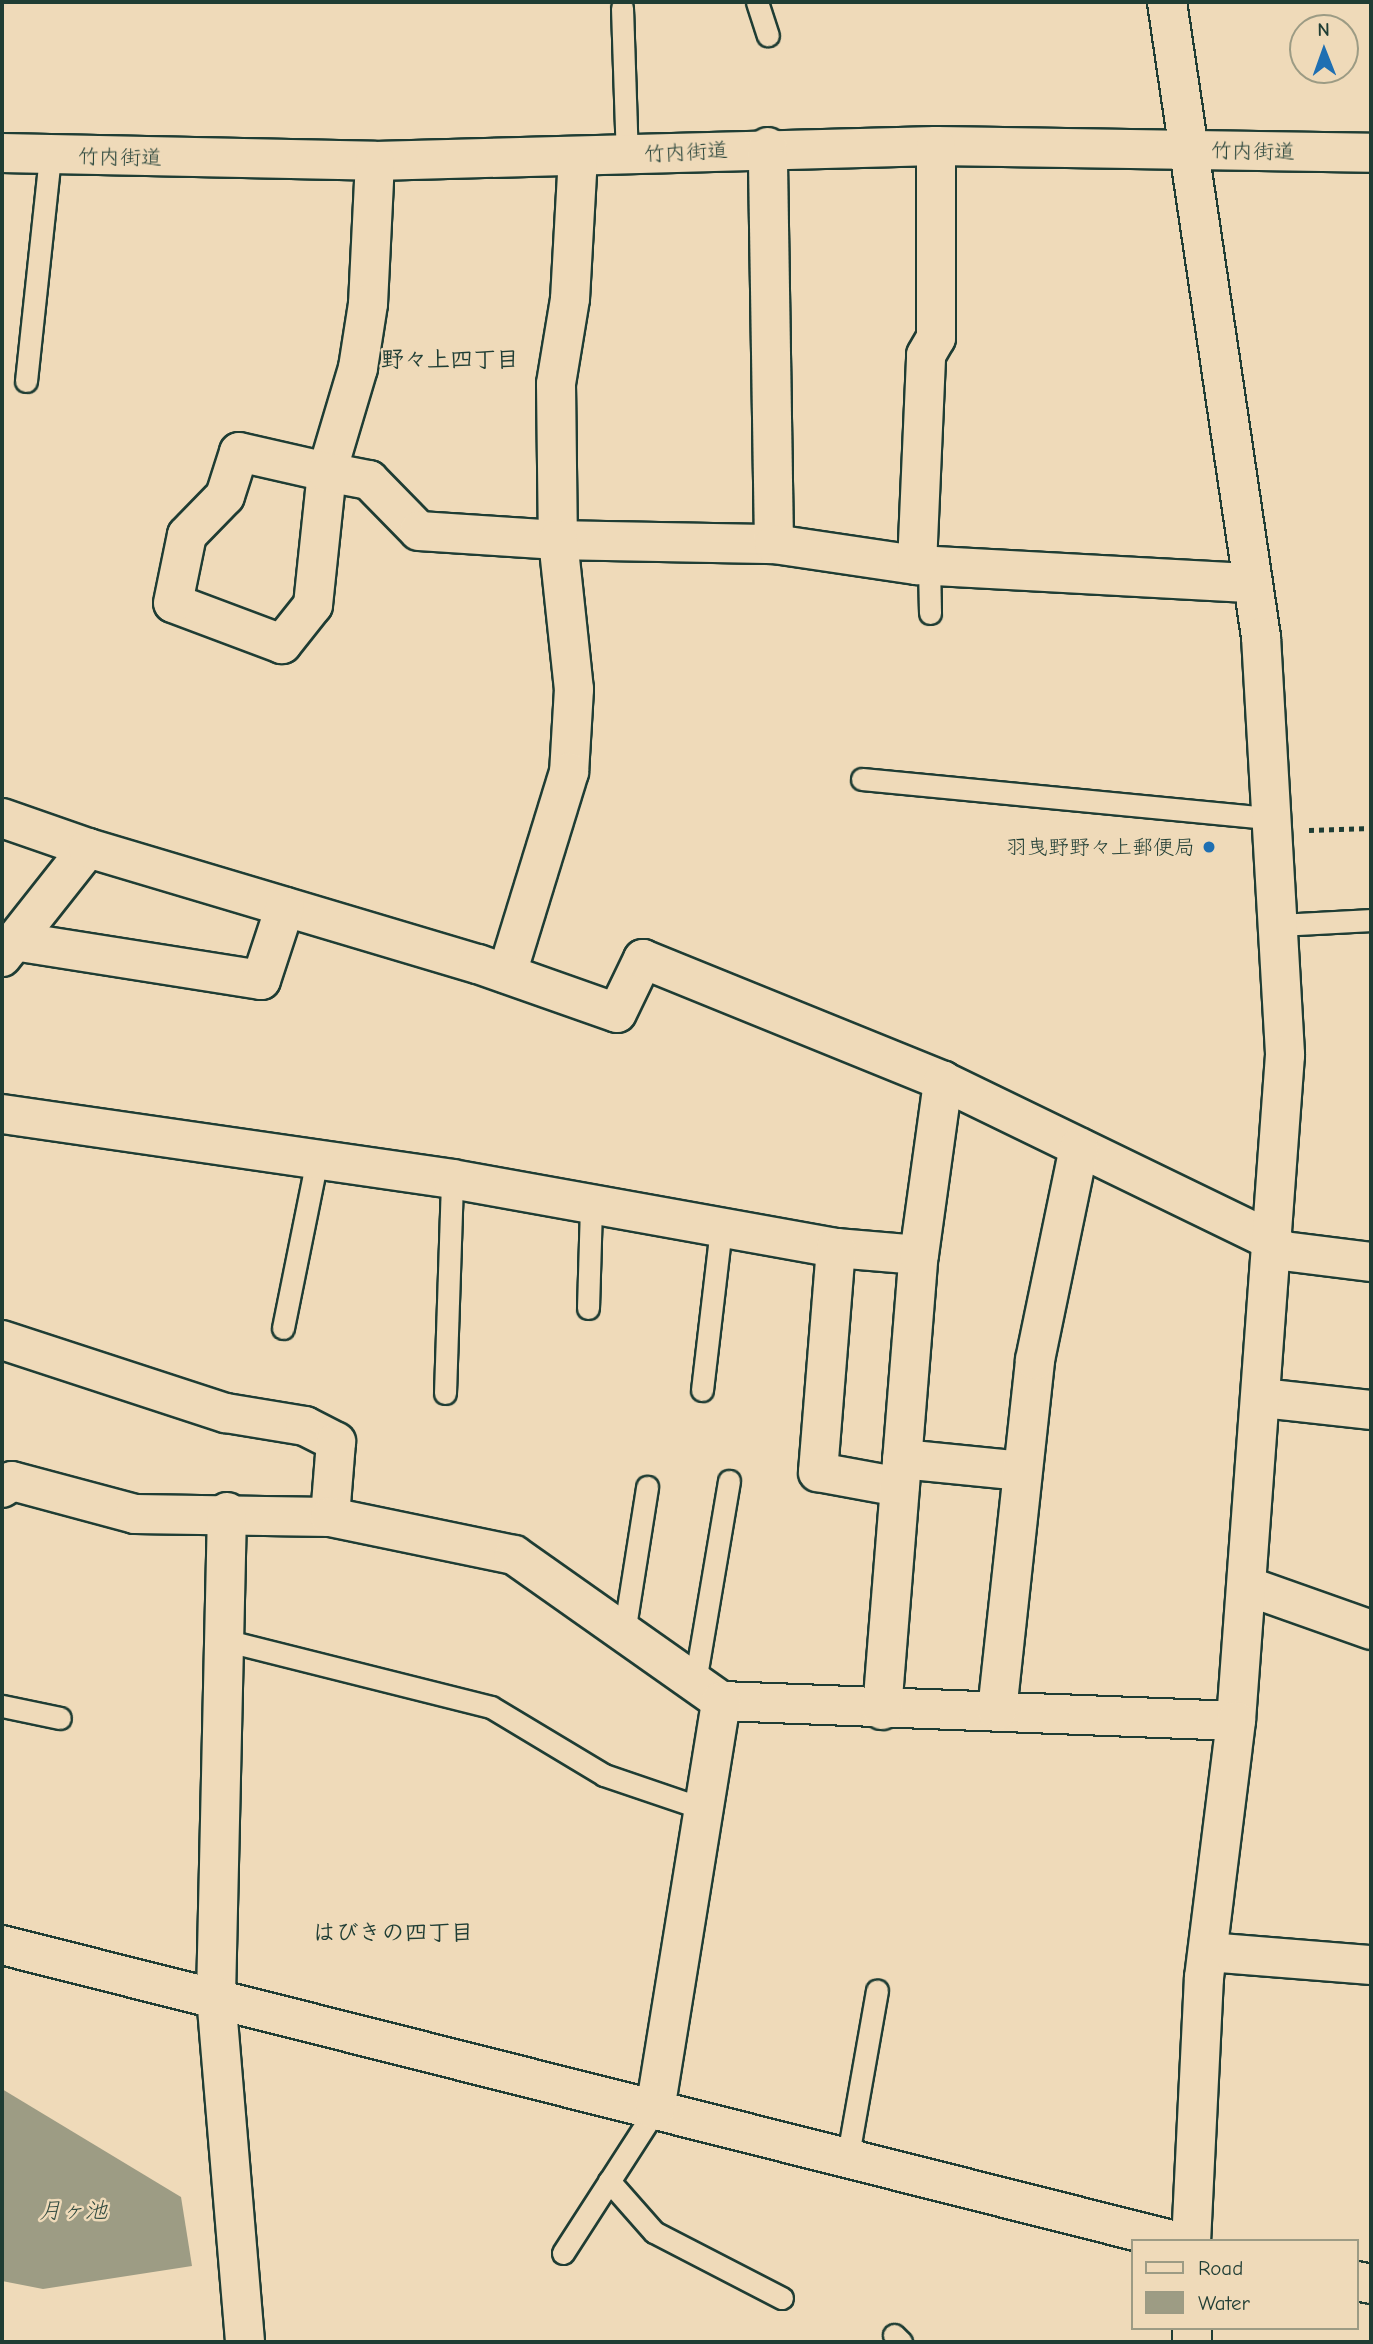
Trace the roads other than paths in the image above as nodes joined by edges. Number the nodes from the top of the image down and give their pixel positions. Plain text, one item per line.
1 (757, 2) edge
2 (1167, 2) edge
3 (622, 8) dead end
4 (768, 34) dead end
5 (936, 146) junction
6 (768, 147) junction
7 (1186, 150) junction
8 (2, 153) edge
9 (1371, 153) edge
10 (578, 156) junction
11 (627, 156) junction
12 (50, 157) junction
13 (375, 160) junction
14 (26, 381) dead end
15 (327, 471) junction
16 (558, 540) junction
17 (774, 544) junction
18 (923, 565) junction
19 (1253, 583) junction
20 (930, 613) dead end
21 (862, 779) dead end
22 (2, 818) edge
23 (1276, 825) junction
24 (88, 848) junction
25 (285, 907) junction
26 (1371, 920) edge
27 (1280, 925) junction
28 (8, 949) edge
29 (507, 974) junction
30 (943, 1081) junction
31 (2, 1114) edge
32 (1079, 1147) junction
33 (317, 1159) junction
34 (452, 1179) junction
35 (591, 1206) junction
36 (721, 1228) junction
37 (1275, 1246) junction
38 (836, 1248) junction
39 (919, 1255) junction
40 (1371, 1262) edge
41 (588, 1308) dead end
42 (283, 1328) dead end
43 (2, 1340) edge
44 (702, 1390) dead end
45 (445, 1393) dead end
46 (1262, 1398) junction
47 (1371, 1410) edge
48 (1022, 1471) junction
49 (901, 1473) junction
50 (729, 1481) dead end
51 (647, 1487) dead end
52 (2, 1488) edge
53 (227, 1512) junction
54 (330, 1517) junction
55 (1247, 1586) junction
56 (1371, 1630) edge
57 (624, 1633) junction
58 (224, 1640) junction
59 (708, 1691) junction
60 (2, 1706) edge
61 (882, 1710) junction
62 (997, 1711) junction
63 (60, 1718) dead end
64 (1236, 1721) junction
65 (704, 1809) junction
66 (2, 1945) edge
67 (1208, 1952) junction
68 (1371, 1965) edge
69 (877, 1991) dead end
70 (216, 1996) junction
71 (655, 2110) junction
72 (848, 2155) junction
73 (610, 2181) junction
74 (1167, 2239) edge
75 (1191, 2239) edge
76 (563, 2253) dead end
77 (782, 2298) dead end
78 (245, 2342) edge

1 - 4 lane
2 - 7 street
3 - 11 lane
5 - 6 street, 竹内街道
5 - 7 street, 竹内街道
5 - 18 street
6 - 11 street, 竹内街道
6 - 17 street
7 - 9 street, 竹内街道
7 - 19 street
8 - 12 street, 竹内街道
10 - 11 street, 竹内街道
10 - 13 street, 竹内街道
10 - 16 street
12 - 13 street, 竹内街道
12 - 14 lane
13 - 15 street
15 - 15 street
15 - 16 street
16 - 17 street
16 - 29 street
17 - 18 street
18 - 19 street
18 - 20 lane
19 - 23 street
21 - 23 lane
22 - 24 street
23 - 27 street
24 - 25 street
24 - 28 street
25 - 28 street
25 - 29 street
26 - 27 lane
27 - 37 street
29 - 30 street
30 - 32 street
30 - 39 street
31 - 33 street
32 - 37 street
32 - 48 street
33 - 34 street
33 - 42 lane
34 - 35 street
34 - 45 lane
35 - 36 street
35 - 41 lane
36 - 38 street
36 - 44 lane
37 - 40 street
37 - 46 street
38 - 39 street
38 - 49 street
39 - 49 street
43 - 54 street
46 - 47 street
46 - 55 street
48 - 49 street
48 - 62 street
49 - 61 street
50 - 59 lane
51 - 57 lane
52 - 53 street
53 - 54 street
53 - 58 street
54 - 57 street
55 - 56 street
55 - 64 street
57 - 59 street
58 - 65 lane
58 - 70 street
59 - 61 street
59 - 65 street
60 - 63 lane
61 - 62 street
62 - 64 street
64 - 67 street
65 - 71 street
66 - 70 street
67 - 68 street
67 - 75 street
69 - 72 lane
70 - 71 street
70 - 78 street
71 - 72 street
71 - 73 lane
72 - 74 street
73 - 76 lane
73 - 77 lane

